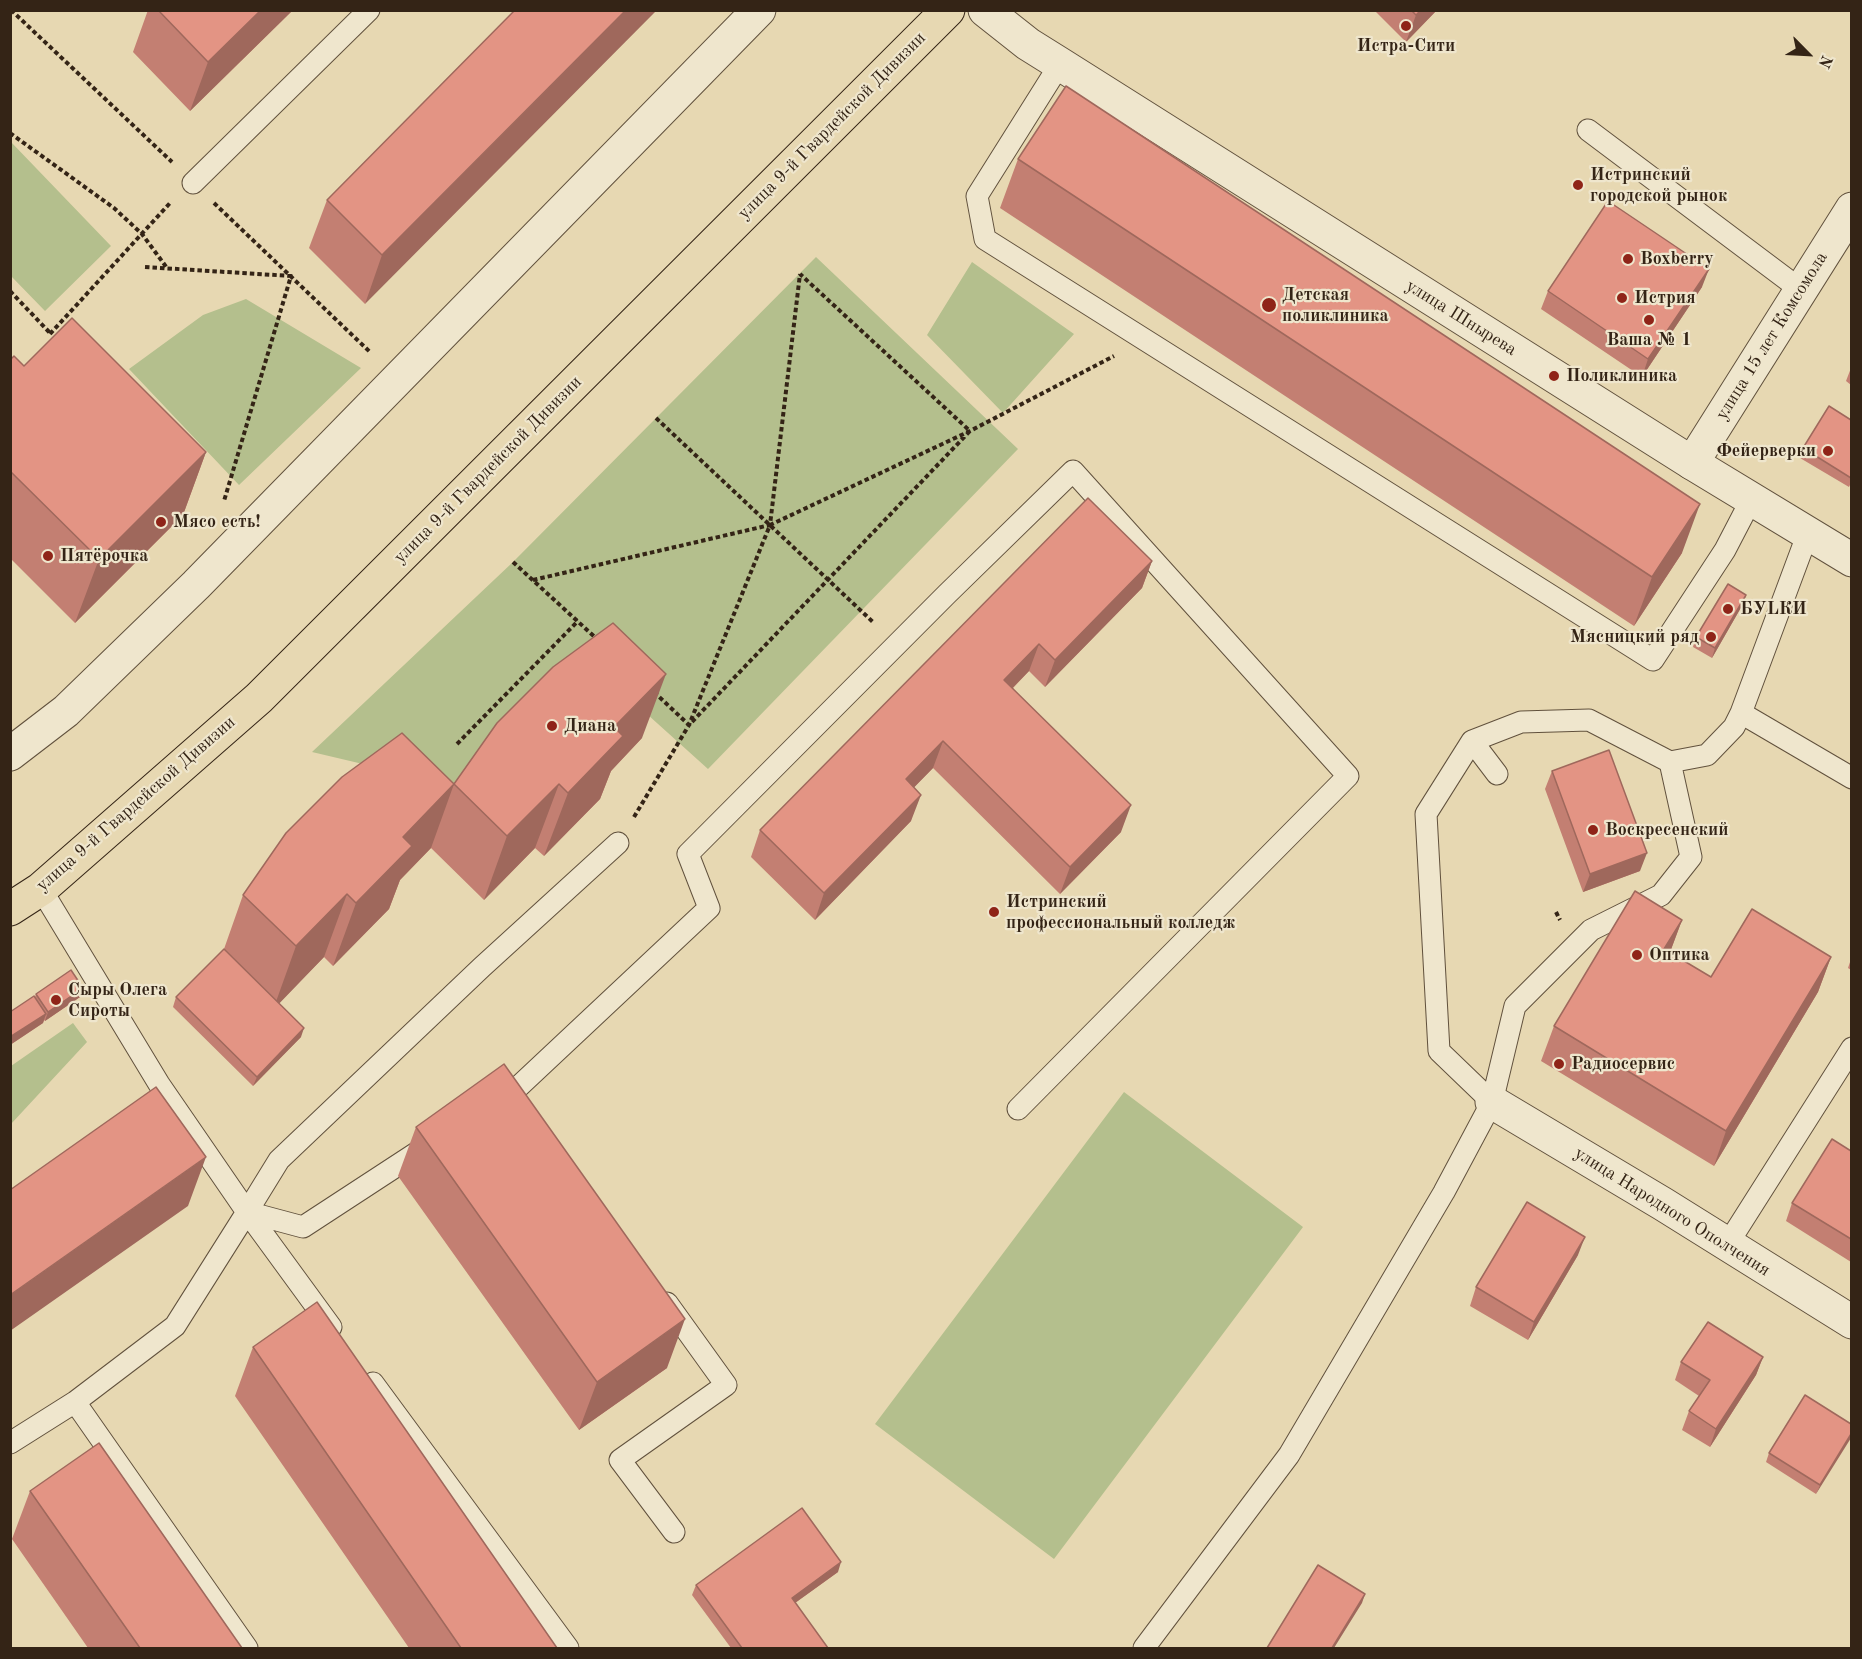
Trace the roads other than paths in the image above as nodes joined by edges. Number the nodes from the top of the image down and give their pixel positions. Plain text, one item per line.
1 (369, 10) edge
2 (759, 10) edge
3 (948, 10) edge
4 (985, 10) edge
5 (1060, 64) junction
6 (1588, 130) dead end
7 (194, 183) road end
8 (1851, 209) edge
9 (1801, 290) junction
10 (1692, 463) junction
11 (1751, 500) junction
12 (1808, 533) junction
13 (1851, 560) edge
14 (1740, 713) junction
15 (1472, 741) junction
16 (10, 754) edge
17 (1670, 762) junction
18 (1497, 774) dead end
19 (1851, 778) edge
20 (618, 843) road end
21 (40, 889) junction
22 (10, 909) edge
23 (1851, 1048) edge
24 (159, 1084) junction
25 (515, 1090) junction
26 (141, 1098) edge
27 (1492, 1102) junction
28 (529, 1109) edge
29 (1018, 1109) dead end
30 (476, 1115) edge
31 (446, 1135) edge
32 (247, 1212) junction
33 (1727, 1245) junction
34 (658, 1290) edge
35 (1851, 1322) edge
36 (344, 1345) edge
37 (358, 1364) edge
38 (75, 1402) junction
39 (10, 1443) edge
40 (674, 1532) dead end
41 (247, 1648) edge
42 (568, 1648) edge
43 (1144, 1648) edge

1 - 7 lane
2 - 16 street
3 - 21 main road, улица 9-й Гвардейской Дивизии
4 - 5 street, улица Шнырева
5 - 10 street, улица Шнырева
5 - 11 lane
6 - 9 lane
8 - 9 street, улица 15 лет Комсомола
9 - 10 street, улица 15 лет Комсомола
10 - 11 street, улица Шнырева
11 - 12 street, улица Шнырева
12 - 13 street, улица Шнырева
12 - 14 lane
14 - 17 lane
14 - 19 lane
15 - 17 lane
15 - 18 lane
15 - 27 lane
17 - 27 lane
20 - 32 lane
21 - 22 main road, улица 9-й Гвардейской Дивизии
21 - 24 lane
23 - 33 lane
24 - 26 lane
24 - 32 lane
25 - 28 lane
25 - 29 lane
25 - 30 lane
27 - 33 street, улица Народного Ополчения
27 - 43 lane
31 - 32 lane
32 - 36 lane
32 - 38 lane
33 - 35 street, улица Народного Ополчения
34 - 40 lane
37 - 42 lane
38 - 39 lane
38 - 41 lane

